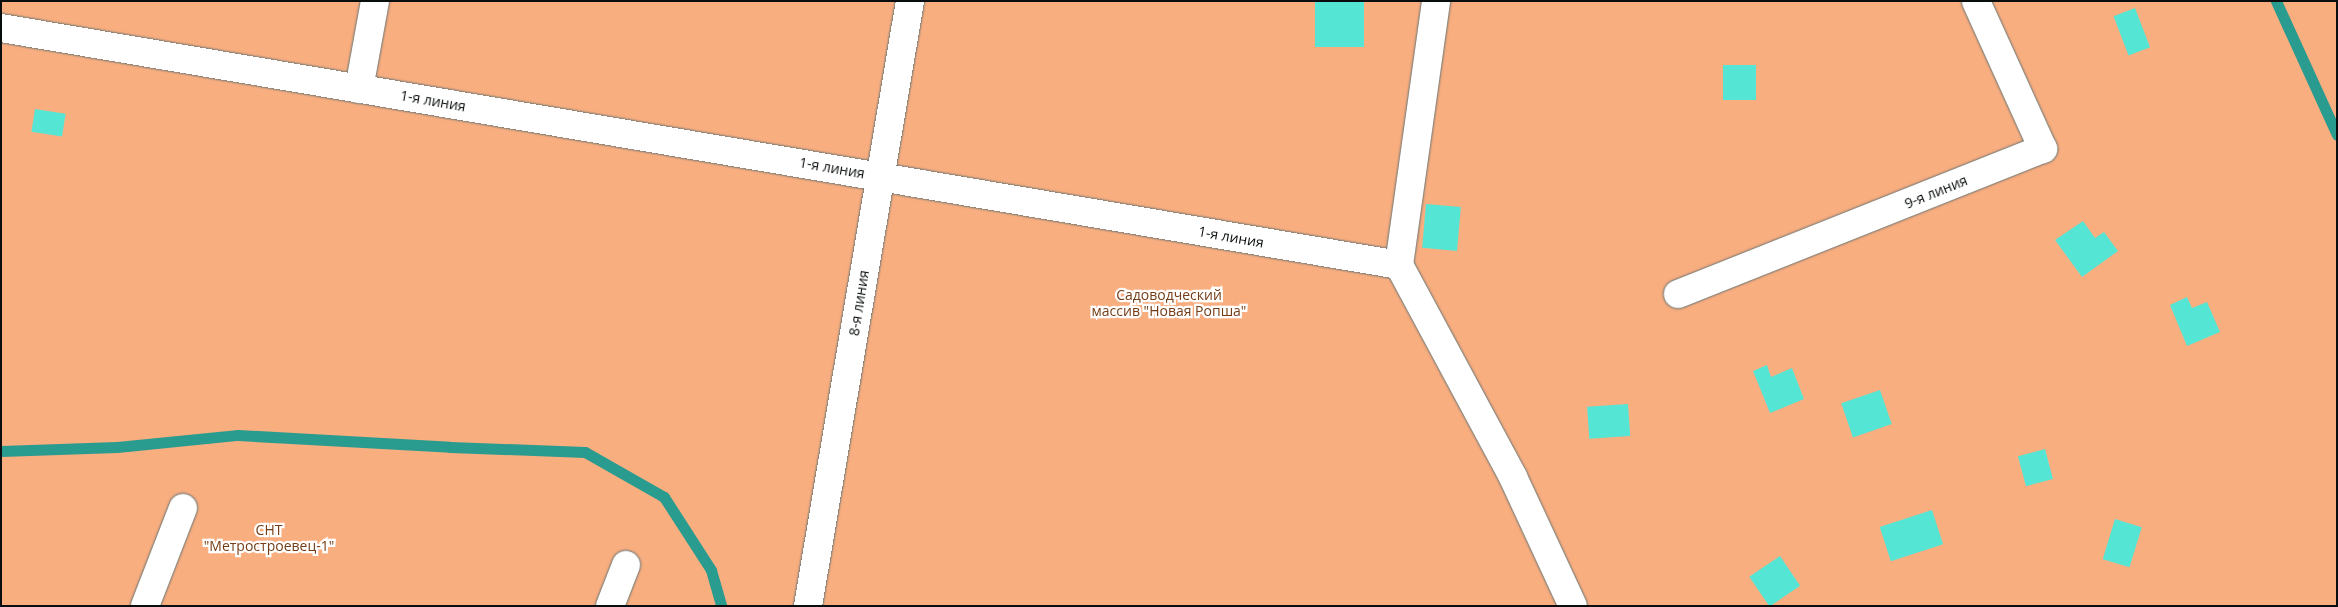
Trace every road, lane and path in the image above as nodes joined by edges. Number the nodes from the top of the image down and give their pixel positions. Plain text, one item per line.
1 (375, 1) edge
2 (910, 1) edge
3 (1436, 1) edge
4 (1976, 1) edge
5 (1, 28) edge
6 (359, 89) junction
7 (880, 176) junction
8 (1399, 265) junction
9 (1678, 294) dead end
10 (184, 508) dead end
11 (626, 565) dead end
12 (145, 606) edge
13 (610, 606) edge
14 (808, 606) edge
15 (1573, 606) edge

1 - 6 street
2 - 7 street, 8-я линия
3 - 8 street
4 - 9 street, 9-я линия
5 - 6 street, 1-я линия
6 - 7 street, 1-я линия
7 - 8 street, 1-я линия
7 - 14 street, 8-я линия
8 - 15 street
10 - 12 street
11 - 13 street

